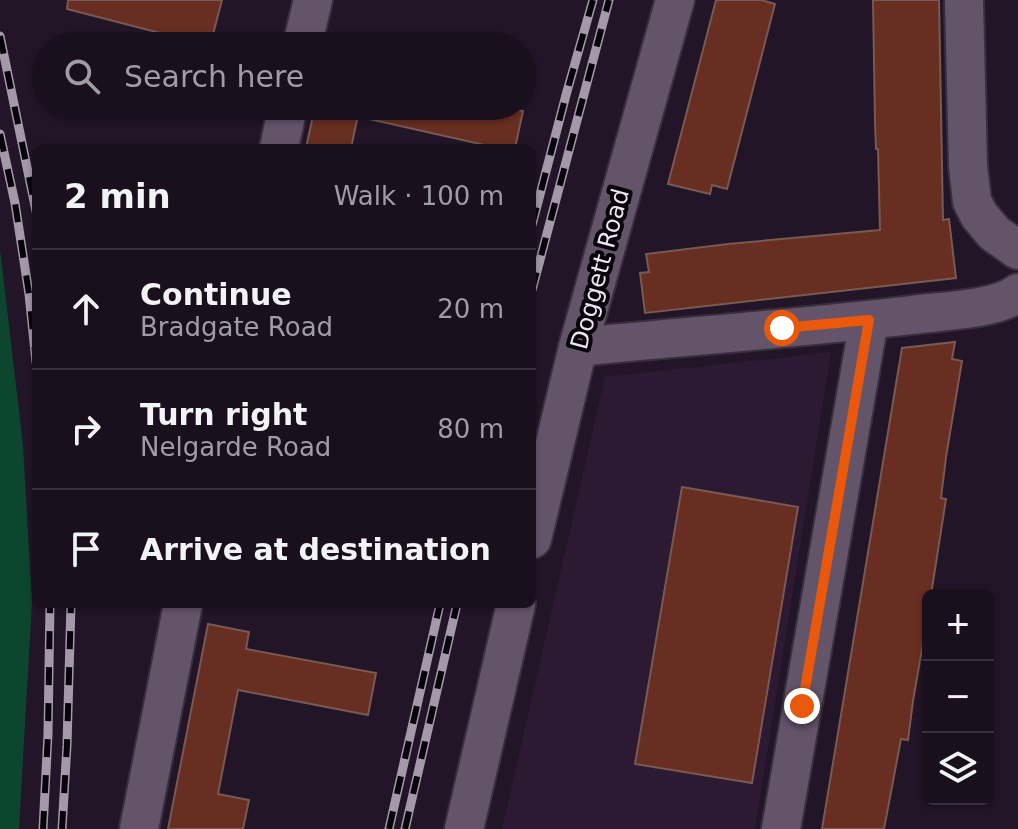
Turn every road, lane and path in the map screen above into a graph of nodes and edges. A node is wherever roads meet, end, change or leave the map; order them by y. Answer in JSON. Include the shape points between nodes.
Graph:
{"nodes":[{"id":1,"x":313,"y":0,"type":"edge"},
{"id":2,"x":675,"y":0,"type":"edge"},
{"id":3,"x":964,"y":0,"type":"edge"},
{"id":4,"x":305,"y":32,"type":"edge"},
{"id":5,"x":285,"y":120,"type":"edge"},
{"id":6,"x":280,"y":144,"type":"edge"},
{"id":7,"x":1018,"y":250,"type":"edge"},
{"id":8,"x":1018,"y":293,"type":"edge"},
{"id":9,"x":869,"y":320,"type":"junction"},
{"id":10,"x":578,"y":347,"type":"junction"},
{"id":11,"x":536,"y":522,"type":"edge"},
{"id":12,"x":182,"y":608,"type":"edge"},
{"id":13,"x":515,"y":608,"type":"edge"},
{"id":14,"x":139,"y":829,"type":"edge"},
{"id":15,"x":464,"y":829,"type":"edge"},
{"id":16,"x":781,"y":829,"type":"edge"}],
"edges":[{"from":1,"to":4,"type":"street"},
{"from":2,"to":10,"type":"street","name":"Doggett Road"},
{"from":3,"to":7,"type":"street","via":[[972,201],[994,233]]},
{"from":5,"to":6,"type":"street"},
{"from":8,"to":9,"type":"street","via":[[982,306]]},
{"from":9,"to":10,"type":"street"},
{"from":9,"to":16,"type":"street"},
{"from":10,"to":11,"type":"street","name":"Doggett Road"},
{"from":12,"to":14,"type":"street"},
{"from":13,"to":15,"type":"street"}]}
